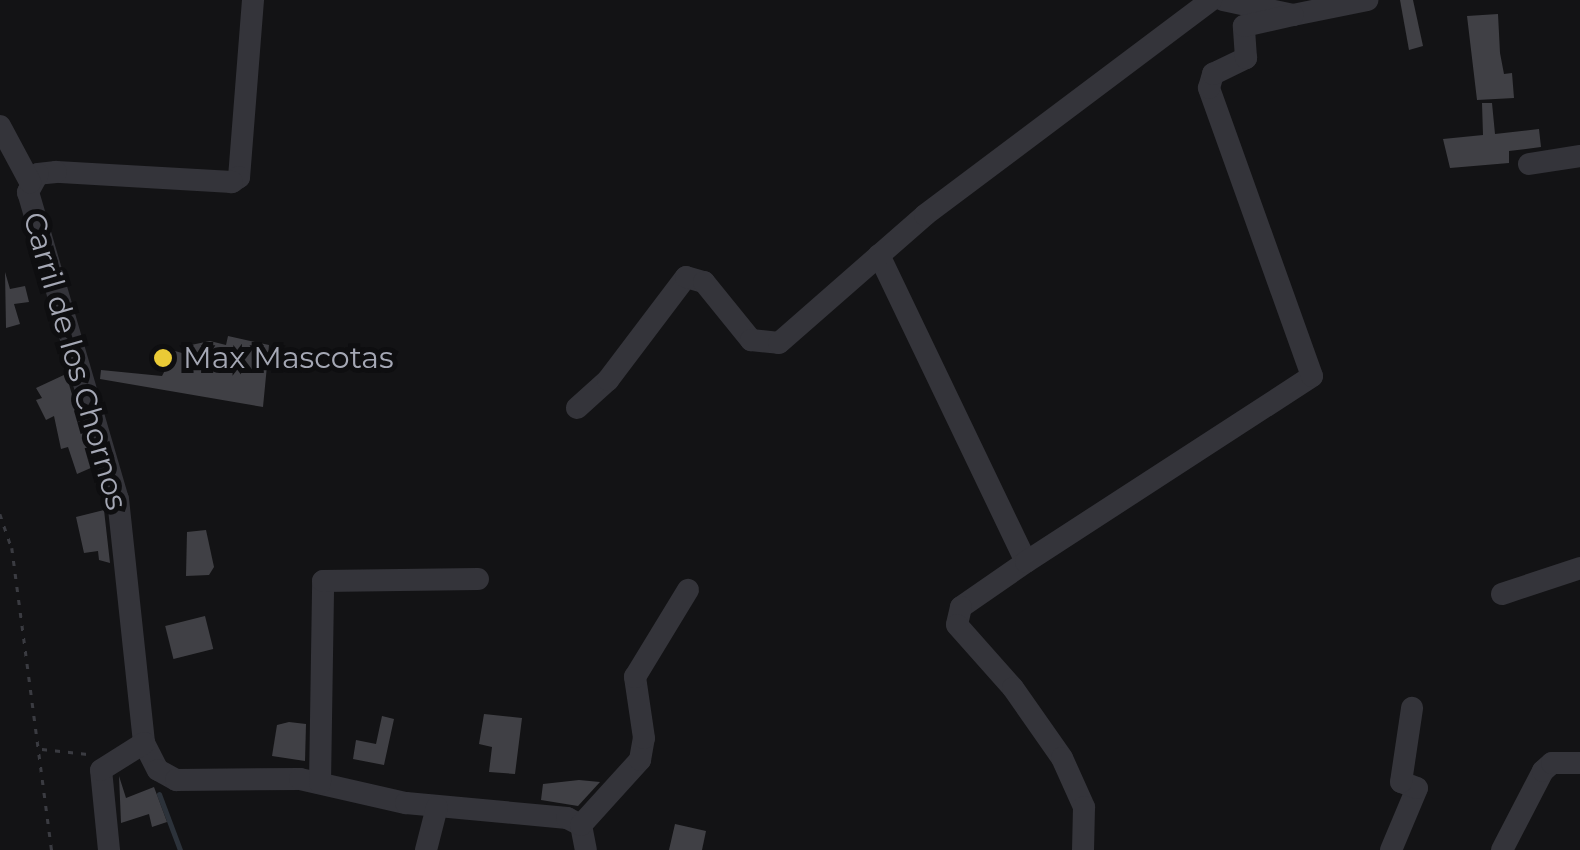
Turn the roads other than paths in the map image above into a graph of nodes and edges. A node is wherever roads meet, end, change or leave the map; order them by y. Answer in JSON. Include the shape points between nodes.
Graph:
{"nodes":[{"id":1,"x":253,"y":0,"type":"edge"},
{"id":2,"x":1367,"y":0,"type":"edge"},
{"id":3,"x":1223,"y":1,"type":"edge"},
{"id":4,"x":1294,"y":15,"type":"junction"},
{"id":5,"x":1244,"y":26,"type":"junction"},
{"id":6,"x":0,"y":126,"type":"edge"},
{"id":7,"x":1580,"y":156,"type":"edge"},
{"id":8,"x":1530,"y":164,"type":"dead end"},
{"id":9,"x":30,"y":182,"type":"junction"},
{"id":10,"x":878,"y":255,"type":"junction"},
{"id":11,"x":577,"y":408,"type":"dead end"},
{"id":12,"x":1026,"y":562,"type":"junction"},
{"id":13,"x":1580,"y":568,"type":"edge"},
{"id":14,"x":478,"y":579,"type":"dead end"},
{"id":15,"x":688,"y":590,"type":"dead end"},
{"id":16,"x":1502,"y":594,"type":"dead end"},
{"id":17,"x":1412,"y":708,"type":"dead end"},
{"id":18,"x":144,"y":743,"type":"junction"},
{"id":19,"x":1580,"y":763,"type":"edge"},
{"id":20,"x":320,"y":783,"type":"junction"},
{"id":21,"x":437,"y":807,"type":"junction"},
{"id":22,"x":581,"y":825,"type":"junction"},
{"id":23,"x":109,"y":850,"type":"edge"},
{"id":24,"x":426,"y":850,"type":"edge"},
{"id":25,"x":586,"y":850,"type":"edge"},
{"id":26,"x":1083,"y":850,"type":"edge"},
{"id":27,"x":1391,"y":850,"type":"edge"},
{"id":28,"x":1502,"y":850,"type":"edge"}],
"edges":[{"from":1,"to":9,"type":"street","name":"Carril de los Chornos","via":[[239,177],[232,182],[56,172]]},
{"from":2,"to":4,"type":"street"},
{"from":3,"to":4,"type":"street"},
{"from":3,"to":5,"type":"street","via":[[1248,14]]},
{"from":3,"to":10,"type":"street"},
{"from":4,"to":5,"type":"street"},
{"from":5,"to":12,"type":"street","via":[[1246,58],[1213,74],[1209,88],[1312,376]]},
{"from":6,"to":9,"type":"street"},
{"from":7,"to":8,"type":"street"},
{"from":9,"to":18,"type":"street","name":"Carril de los Chornos","via":[[30,208],[120,511]]},
{"from":10,"to":11,"type":"street","via":[[772,346],[751,340],[704,282],[686,276],[608,380]]},
{"from":10,"to":12,"type":"street"},
{"from":12,"to":26,"type":"street","via":[[961,607],[957,625],[1062,758],[1084,806]]},
{"from":13,"to":16,"type":"street"},
{"from":14,"to":20,"type":"street","via":[[323,581]]},
{"from":15,"to":22,"type":"street","via":[[635,676],[644,738],[640,760]]},
{"from":17,"to":27,"type":"street","via":[[1401,782],[1417,788]]},
{"from":18,"to":20,"type":"street","via":[[158,770],[176,780],[278,777]]},
{"from":18,"to":23,"type":"street","via":[[106,762],[98,784]]},
{"from":19,"to":28,"type":"street","via":[[1560,761],[1543,771]]},
{"from":20,"to":21,"type":"street"},
{"from":21,"to":22,"type":"street"},
{"from":21,"to":24,"type":"street"},
{"from":22,"to":25,"type":"street"}]}
